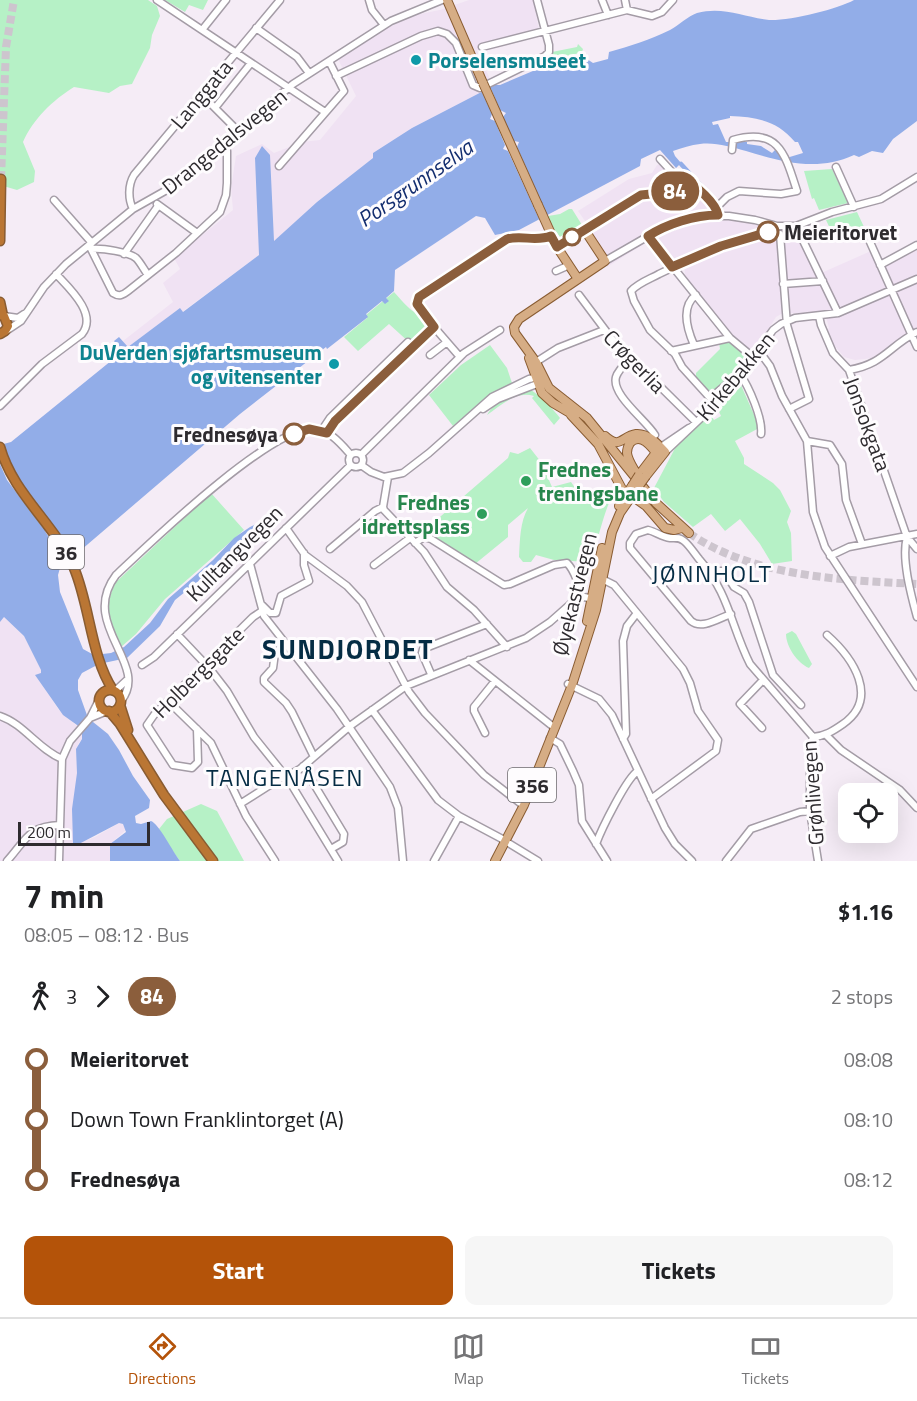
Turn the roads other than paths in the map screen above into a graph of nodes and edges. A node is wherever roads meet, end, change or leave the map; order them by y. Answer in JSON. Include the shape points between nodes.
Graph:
{"nodes":[{"id":1,"x":157,"y":0,"type":"edge"},
{"id":2,"x":226,"y":0,"type":"edge"},
{"id":3,"x":280,"y":0,"type":"edge"},
{"id":4,"x":369,"y":0,"type":"edge"},
{"id":5,"x":442,"y":0,"type":"edge"},
{"id":6,"x":449,"y":0,"type":"edge"},
{"id":7,"x":537,"y":0,"type":"edge"},
{"id":8,"x":602,"y":0,"type":"edge"},
{"id":9,"x":625,"y":0,"type":"edge"},
{"id":10,"x":673,"y":0,"type":"edge"},
{"id":11,"x":627,"y":10,"type":"junction"},
{"id":12,"x":608,"y":15,"type":"junction"},
{"id":13,"x":384,"y":25,"type":"junction"},
{"id":14,"x":256,"y":28,"type":"junction"},
{"id":15,"x":202,"y":30,"type":"junction"},
{"id":16,"x":546,"y":32,"type":"junction"},
{"id":17,"x":482,"y":47,"type":"dead end"},
{"id":18,"x":236,"y":52,"type":"junction"},
{"id":19,"x":329,"y":61,"type":"junction"},
{"id":20,"x":251,"y":63,"type":"junction"},
{"id":21,"x":309,"y":73,"type":"junction"},
{"id":22,"x":336,"y":76,"type":"junction"},
{"id":23,"x":289,"y":88,"type":"junction"},
{"id":24,"x":201,"y":94,"type":"junction"},
{"id":25,"x":215,"y":108,"type":"junction"},
{"id":26,"x":325,"y":112,"type":"junction"},
{"id":27,"x":238,"y":131,"type":"junction"},
{"id":28,"x":224,"y":143,"type":"junction"},
{"id":29,"x":732,"y":150,"type":"dead end"},
{"id":30,"x":660,"y":159,"type":"dead end"},
{"id":31,"x":279,"y":166,"type":"dead end"},
{"id":32,"x":836,"y":167,"type":"dead end"},
{"id":33,"x":917,"y":177,"type":"edge"},
{"id":34,"x":1,"y":179,"type":"edge"},
{"id":35,"x":682,"y":183,"type":"junction"},
{"id":36,"x":153,"y":198,"type":"junction"},
{"id":37,"x":54,"y":200,"type":"dead end"},
{"id":38,"x":158,"y":206,"type":"junction"},
{"id":39,"x":854,"y":207,"type":"junction"},
{"id":40,"x":136,"y":208,"type":"junction"},
{"id":41,"x":717,"y":211,"type":"junction"},
{"id":42,"x":796,"y":226,"type":"junction"},
{"id":43,"x":584,"y":230,"type":"junction"},
{"id":44,"x":768,"y":232,"type":"dead end"},
{"id":45,"x":197,"y":233,"type":"junction"},
{"id":46,"x":780,"y":234,"type":"dead end"},
{"id":47,"x":551,"y":236,"type":"junction"},
{"id":48,"x":648,"y":236,"type":"junction"},
{"id":49,"x":0,"y":241,"type":"edge"},
{"id":50,"x":870,"y":242,"type":"dead end"},
{"id":51,"x":917,"y":245,"type":"edge"},
{"id":52,"x":91,"y":246,"type":"junction"},
{"id":53,"x":557,"y":247,"type":"junction"},
{"id":54,"x":124,"y":254,"type":"junction"},
{"id":55,"x":605,"y":261,"type":"junction"},
{"id":56,"x":880,"y":265,"type":"junction"},
{"id":57,"x":565,"y":267,"type":"dead end"},
{"id":58,"x":672,"y":267,"type":"junction"},
{"id":59,"x":556,"y":271,"type":"dead end"},
{"id":60,"x":56,"y":274,"type":"junction"},
{"id":61,"x":148,"y":275,"type":"junction"},
{"id":62,"x":578,"y":279,"type":"junction"},
{"id":63,"x":917,"y":279,"type":"edge"},
{"id":64,"x":823,"y":281,"type":"junction"},
{"id":65,"x":783,"y":284,"type":"junction"},
{"id":66,"x":891,"y":290,"type":"junction"},
{"id":67,"x":579,"y":295,"type":"dead end"},
{"id":68,"x":696,"y":295,"type":"junction"},
{"id":69,"x":0,"y":302,"type":"edge"},
{"id":70,"x":27,"y":312,"type":"junction"},
{"id":71,"x":838,"y":313,"type":"junction"},
{"id":72,"x":3,"y":315,"type":"edge"},
{"id":73,"x":819,"y":316,"type":"junction"},
{"id":74,"x":784,"y":322,"type":"junction"},
{"id":75,"x":434,"y":327,"type":"junction"},
{"id":76,"x":500,"y":330,"type":"dead end"},
{"id":77,"x":604,"y":330,"type":"junction"},
{"id":78,"x":4,"y":332,"type":"edge"},
{"id":79,"x":914,"y":333,"type":"edge"},
{"id":80,"x":730,"y":338,"type":"junction"},
{"id":81,"x":408,"y":342,"type":"dead end"},
{"id":82,"x":447,"y":342,"type":"junction"},
{"id":83,"x":0,"y":345,"type":"edge"},
{"id":84,"x":694,"y":345,"type":"junction"},
{"id":85,"x":523,"y":346,"type":"junction"},
{"id":86,"x":917,"y":347,"type":"edge"},
{"id":87,"x":671,"y":351,"type":"junction"},
{"id":88,"x":759,"y":351,"type":"junction"},
{"id":89,"x":430,"y":355,"type":"dead end"},
{"id":90,"x":460,"y":357,"type":"junction"},
{"id":91,"x":631,"y":358,"type":"junction"},
{"id":92,"x":754,"y":358,"type":"junction"},
{"id":93,"x":536,"y":362,"type":"junction"},
{"id":94,"x":849,"y":370,"type":"junction"},
{"id":95,"x":740,"y":374,"type":"junction"},
{"id":96,"x":538,"y":380,"type":"junction"},
{"id":97,"x":711,"y":399,"type":"junction"},
{"id":98,"x":0,"y":406,"type":"edge"},
{"id":99,"x":789,"y":409,"type":"junction"},
{"id":100,"x":572,"y":415,"type":"junction"},
{"id":101,"x":587,"y":418,"type":"junction"},
{"id":102,"x":696,"y":422,"type":"junction"},
{"id":103,"x":324,"y":432,"type":"junction"},
{"id":104,"x":761,"y":434,"type":"dead end"},
{"id":105,"x":655,"y":435,"type":"dead end"},
{"id":106,"x":603,"y":440,"type":"junction"},
{"id":107,"x":807,"y":441,"type":"junction"},
{"id":108,"x":0,"y":447,"type":"edge"},
{"id":109,"x":661,"y":452,"type":"junction"},
{"id":110,"x":351,"y":455,"type":"junction"},
{"id":111,"x":361,"y":455,"type":"junction"},
{"id":112,"x":351,"y":465,"type":"junction"},
{"id":113,"x":362,"y":465,"type":"junction"},
{"id":114,"x":388,"y":477,"type":"junction"},
{"id":115,"x":615,"y":477,"type":"junction"},
{"id":116,"x":634,"y":490,"type":"junction"},
{"id":117,"x":620,"y":504,"type":"junction"},
{"id":118,"x":383,"y":507,"type":"junction"},
{"id":119,"x":286,"y":528,"type":"junction"},
{"id":120,"x":917,"y":534,"type":"edge"},
{"id":121,"x":907,"y":537,"type":"junction"},
{"id":122,"x":413,"y":541,"type":"junction"},
{"id":123,"x":862,"y":544,"type":"junction"},
{"id":124,"x":330,"y":549,"type":"dead end"},
{"id":125,"x":917,"y":549,"type":"edge"},
{"id":126,"x":304,"y":553,"type":"junction"},
{"id":127,"x":830,"y":556,"type":"junction"},
{"id":128,"x":250,"y":564,"type":"junction"},
{"id":129,"x":374,"y":565,"type":"dead end"},
{"id":130,"x":711,"y":574,"type":"junction"},
{"id":131,"x":599,"y":578,"type":"junction"},
{"id":132,"x":580,"y":598,"type":"junction"},
{"id":133,"x":595,"y":599,"type":"junction"},
{"id":134,"x":260,"y":603,"type":"junction"},
{"id":135,"x":262,"y":611,"type":"junction"},
{"id":136,"x":637,"y":613,"type":"junction"},
{"id":137,"x":731,"y":614,"type":"junction"},
{"id":138,"x":917,"y":616,"type":"edge"},
{"id":139,"x":487,"y":624,"type":"junction"},
{"id":140,"x":177,"y":634,"type":"junction"},
{"id":141,"x":827,"y":634,"type":"dead end"},
{"id":142,"x":286,"y":644,"type":"junction"},
{"id":143,"x":507,"y":647,"type":"junction"},
{"id":144,"x":470,"y":660,"type":"junction"},
{"id":145,"x":206,"y":664,"type":"junction"},
{"id":146,"x":142,"y":665,"type":"dead end"},
{"id":147,"x":103,"y":672,"type":"junction"},
{"id":148,"x":431,"y":674,"type":"junction"},
{"id":149,"x":128,"y":678,"type":"junction"},
{"id":150,"x":763,"y":680,"type":"junction"},
{"id":151,"x":495,"y":681,"type":"junction"},
{"id":152,"x":570,"y":684,"type":"junction"},
{"id":153,"x":406,"y":686,"type":"junction"},
{"id":154,"x":917,"y":687,"type":"edge"},
{"id":155,"x":114,"y":691,"type":"junction"},
{"id":156,"x":100,"y":697,"type":"junction"},
{"id":157,"x":168,"y":701,"type":"junction"},
{"id":158,"x":120,"y":703,"type":"junction"},
{"id":159,"x":801,"y":705,"type":"dead end"},
{"id":160,"x":372,"y":710,"type":"junction"},
{"id":161,"x":108,"y":711,"type":"junction"},
{"id":162,"x":0,"y":716,"type":"edge"},
{"id":163,"x":90,"y":718,"type":"junction"},
{"id":164,"x":551,"y":725,"type":"dead end"},
{"id":165,"x":350,"y":726,"type":"junction"},
{"id":166,"x":762,"y":728,"type":"dead end"},
{"id":167,"x":197,"y":729,"type":"junction"},
{"id":168,"x":485,"y":733,"type":"dead end"},
{"id":169,"x":826,"y":735,"type":"junction"},
{"id":170,"x":813,"y":737,"type":"junction"},
{"id":171,"x":550,"y":738,"type":"junction"},
{"id":172,"x":623,"y":739,"type":"junction"},
{"id":173,"x":138,"y":752,"type":"junction"},
{"id":174,"x":314,"y":757,"type":"junction"},
{"id":175,"x":62,"y":759,"type":"junction"},
{"id":176,"x":303,"y":766,"type":"junction"},
{"id":177,"x":638,"y":771,"type":"junction"},
{"id":178,"x":285,"y":776,"type":"junction"},
{"id":179,"x":651,"y":799,"type":"junction"},
{"id":180,"x":520,"y":803,"type":"dead end"},
{"id":181,"x":240,"y":804,"type":"junction"},
{"id":182,"x":917,"y":808,"type":"edge"},
{"id":183,"x":810,"y":811,"type":"junction"},
{"id":184,"x":459,"y":816,"type":"junction"},
{"id":185,"x":60,"y":825,"type":"junction"},
{"id":186,"x":508,"y":842,"type":"junction"},
{"id":187,"x":596,"y":844,"type":"junction"},
{"id":188,"x":331,"y":849,"type":"junction"},
{"id":189,"x":530,"y":854,"type":"junction"},
{"id":190,"x":7,"y":861,"type":"edge"},
{"id":191,"x":59,"y":861,"type":"edge"},
{"id":192,"x":213,"y":861,"type":"edge"},
{"id":193,"x":274,"y":861,"type":"edge"},
{"id":194,"x":338,"y":861,"type":"edge"},
{"id":195,"x":403,"y":861,"type":"edge"},
{"id":196,"x":434,"y":861,"type":"edge"},
{"id":197,"x":495,"y":861,"type":"edge"},
{"id":198,"x":526,"y":861,"type":"edge"},
{"id":199,"x":538,"y":861,"type":"edge"},
{"id":200,"x":607,"y":861,"type":"edge"},
{"id":201,"x":692,"y":861,"type":"edge"},
{"id":202,"x":726,"y":861,"type":"edge"},
{"id":203,"x":818,"y":861,"type":"edge"}],
"edges":[{"from":1,"to":15,"type":"street"},
{"from":2,"to":15,"type":"street"},
{"from":3,"to":14,"type":"street","name":"Langgata"},
{"from":4,"to":13,"type":"street"},
{"from":5,"to":13,"type":"street","name":"Drangedalsvegen"},
{"from":6,"to":47,"type":"main road","bridge":true},
{"from":7,"to":16,"type":"street"},
{"from":8,"to":12,"type":"street"},
{"from":9,"to":11,"type":"street"},
{"from":10,"to":11,"type":"street","via":[[652,16]]},
{"from":11,"to":12,"type":"street"},
{"from":12,"to":16,"type":"street"},
{"from":13,"to":19,"type":"street","name":"Drangedalsvegen"},
{"from":14,"to":18,"type":"street","name":"Langgata"},
{"from":14,"to":21,"type":"street","via":[[297,57]]},
{"from":15,"to":18,"type":"street"},
{"from":16,"to":17,"type":"street"},
{"from":16,"to":22,"type":"street","via":[[550,48],[545,56],[480,88],[473,85],[454,40],[438,31]]},
{"from":18,"to":20,"type":"street"},
{"from":18,"to":24,"type":"street","name":"Langgata"},
{"from":19,"to":21,"type":"street","name":"Drangedalsvegen"},
{"from":19,"to":22,"type":"street"},
{"from":20,"to":23,"type":"street"},
{"from":20,"to":25,"type":"street"},
{"from":21,"to":23,"type":"street","name":"Drangedalsvegen"},
{"from":22,"to":26,"type":"street","via":[[344,91]]},
{"from":23,"to":26,"type":"street"},
{"from":23,"to":27,"type":"street","name":"Drangedalsvegen"},
{"from":24,"to":25,"type":"street"},
{"from":24,"to":40,"type":"street","name":"Langgata","via":[[130,182]]},
{"from":25,"to":27,"type":"street"},
{"from":26,"to":31,"type":"street"},
{"from":27,"to":28,"type":"street","name":"Drangedalsvegen"},
{"from":28,"to":36,"type":"street","name":"Drangedalsvegen"},
{"from":28,"to":45,"type":"street","via":[[224,203],[214,219]]},
{"from":29,"to":41,"type":"street","via":[[733,140],[746,137],[763,137],[780,147],[797,191],[739,191],[727,197]]},
{"from":30,"to":35,"type":"street"},
{"from":32,"to":39,"type":"street"},
{"from":33,"to":39,"type":"street","via":[[881,198]]},
{"from":34,"to":49,"type":"highway"},
{"from":35,"to":41,"type":"street","via":[[692,184]]},
{"from":35,"to":43,"type":"street","via":[[671,195],[641,195]]},
{"from":36,"to":38,"type":"street"},
{"from":36,"to":40,"type":"street","name":"Drangedalsvegen"},
{"from":37,"to":52,"type":"street"},
{"from":38,"to":45,"type":"street"},
{"from":38,"to":54,"type":"street"},
{"from":39,"to":42,"type":"street"},
{"from":40,"to":52,"type":"street","name":"Drangedalsvegen"},
{"from":41,"to":42,"type":"street","via":[[777,226]]},
{"from":41,"to":48,"type":"street"},
{"from":42,"to":64,"type":"street"},
{"from":43,"to":53,"type":"main road"},
{"from":43,"to":55,"type":"main road"},
{"from":44,"to":58,"type":"street"},
{"from":45,"to":61,"type":"street"},
{"from":46,"to":65,"type":"street","name":"Kirkebakken"},
{"from":47,"to":53,"type":"main road"},
{"from":47,"to":75,"type":"street","via":[[540,240],[507,239],[419,297],[417,304]]},
{"from":48,"to":55,"type":"street"},
{"from":48,"to":58,"type":"street"},
{"from":50,"to":56,"type":"street"},
{"from":51,"to":56,"type":"street"},
{"from":52,"to":54,"type":"street"},
{"from":52,"to":60,"type":"street","name":"Drangedalsvegen"},
{"from":52,"to":61,"type":"street","via":[[109,288],[116,295],[122,295]]},
{"from":53,"to":62,"type":"main road"},
{"from":54,"to":61,"type":"street","via":[[138,260]]},
{"from":55,"to":62,"type":"main road"},
{"from":56,"to":66,"type":"street"},
{"from":57,"to":59,"type":"street"},
{"from":58,"to":68,"type":"street"},
{"from":58,"to":87,"type":"street","via":[[631,291],[650,330]]},
{"from":60,"to":70,"type":"street","name":"Drangedalsvegen"},
{"from":60,"to":98,"type":"street","via":[[83,308],[87,328],[42,364]]},
{"from":62,"to":85,"type":"main road","via":[[517,321],[515,333]]},
{"from":63,"to":66,"type":"street"},
{"from":64,"to":65,"type":"street"},
{"from":64,"to":71,"type":"street"},
{"from":65,"to":74,"type":"street","name":"Kirkebakken"},
{"from":66,"to":71,"type":"street"},
{"from":66,"to":79,"type":"street"},
{"from":67,"to":77,"type":"street","name":"Crøgerlia"},
{"from":68,"to":80,"type":"street"},
{"from":68,"to":84,"type":"street","via":[[689,302],[686,318]]},
{"from":69,"to":72,"type":"highway"},
{"from":70,"to":72,"type":"street","via":[[18,318]]},
{"from":70,"to":78,"type":"street","name":"Drangedalsvegen"},
{"from":71,"to":73,"type":"street"},
{"from":72,"to":78,"type":"highway","via":[[7,321]]},
{"from":73,"to":74,"type":"street"},
{"from":73,"to":94,"type":"street","name":"Jonsokgata","via":[[833,353]]},
{"from":74,"to":88,"type":"street","name":"Kirkebakken","via":[[773,330]]},
{"from":74,"to":99,"type":"street","via":[[809,399]]},
{"from":75,"to":82,"type":"street"},
{"from":75,"to":103,"type":"street"},
{"from":76,"to":90,"type":"street"},
{"from":77,"to":91,"type":"street","name":"Crøgerlia"},
{"from":77,"to":93,"type":"street","via":[[558,348]]},
{"from":78,"to":83,"type":"highway"},
{"from":79,"to":86,"type":"street"},
{"from":79,"to":94,"type":"street","via":[[879,360]]},
{"from":80,"to":84,"type":"street"},
{"from":80,"to":92,"type":"street"},
{"from":81,"to":103,"type":"street","via":[[330,418]]},
{"from":82,"to":89,"type":"street"},
{"from":82,"to":90,"type":"street"},
{"from":84,"to":87,"type":"street"},
{"from":85,"to":93,"type":"main road"},
{"from":85,"to":96,"type":"main road"},
{"from":87,"to":97,"type":"street"},
{"from":88,"to":92,"type":"street","name":"Kirkebakken"},
{"from":88,"to":99,"type":"street"},
{"from":90,"to":111,"type":"street"},
{"from":91,"to":102,"type":"street","name":"Crøgerlia"},
{"from":91,"to":105,"type":"street","via":[[618,372],[617,390]]},
{"from":92,"to":95,"type":"street","name":"Kirkebakken"},
{"from":93,"to":96,"type":"main road"},
{"from":94,"to":121,"type":"street","name":"Jonsokgata"},
{"from":95,"to":97,"type":"street","name":"Kirkebakken"},
{"from":95,"to":104,"type":"street","via":[[762,424]]},
{"from":96,"to":100,"type":"main road","via":[[549,400]]},
{"from":96,"to":101,"type":"main road"},
{"from":96,"to":114,"type":"street","via":[[492,397],[407,471]]},
{"from":97,"to":102,"type":"street","name":"Kirkebakken"},
{"from":99,"to":107,"type":"street"},
{"from":100,"to":106,"type":"main road"},
{"from":100,"to":115,"type":"main road","via":[[598,444]]},
{"from":101,"to":106,"type":"main road"},
{"from":101,"to":109,"type":"main road","via":[[612,441],[621,442],[638,434],[648,437]]},
{"from":102,"to":109,"type":"street","name":"Kirkebakken"},
{"from":103,"to":110,"type":"street"},
{"from":103,"to":149,"type":"street","via":[[298,432],[244,462],[116,575],[104,600],[105,617]]},
{"from":106,"to":116,"type":"main road"},
{"from":107,"to":123,"type":"street","via":[[830,446],[840,460],[846,500]]},
{"from":107,"to":127,"type":"street","via":[[813,512]]},
{"from":108,"to":147,"type":"highway","number":"36","via":[[12,478],[57,538],[74,568]]},
{"from":109,"to":116,"type":"main road","number":"356","bridge":true},
{"from":109,"to":116,"type":"main road","via":[[642,440],[633,441],[628,447]]},
{"from":110,"to":111,"type":"street"},
{"from":110,"to":112,"type":"street"},
{"from":111,"to":113,"type":"street"},
{"from":112,"to":113,"type":"street"},
{"from":112,"to":119,"type":"street","name":"Kulltangvegen"},
{"from":113,"to":114,"type":"street"},
{"from":114,"to":118,"type":"street"},
{"from":115,"to":116,"type":"main road","via":[[621,487]]},
{"from":115,"to":117,"type":"main road"},
{"from":116,"to":116,"type":"main road","via":[[662,508],[686,530],[665,528]]},
{"from":116,"to":117,"type":"main road","name":"Øyekastvegen","number":"356"},
{"from":116,"to":131,"type":"main road","name":"Øyekastvegen","number":"356","via":[[614,525]]},
{"from":117,"to":131,"type":"main road","name":"Øyekastvegen","number":"356","via":[[607,532]]},
{"from":118,"to":122,"type":"street"},
{"from":118,"to":124,"type":"street"},
{"from":119,"to":126,"type":"street"},
{"from":119,"to":128,"type":"street","name":"Kulltangvegen"},
{"from":120,"to":121,"type":"street"},
{"from":121,"to":123,"type":"street"},
{"from":121,"to":125,"type":"street"},
{"from":121,"to":138,"type":"street","via":[[907,565]]},
{"from":122,"to":129,"type":"street"},
{"from":122,"to":132,"type":"street","via":[[431,539],[504,585],[564,563],[570,566]]},
{"from":122,"to":139,"type":"street","via":[[447,587]]},
{"from":123,"to":127,"type":"street"},
{"from":126,"to":134,"type":"street","via":[[309,581],[281,596],[276,613],[270,613]]},
{"from":126,"to":153,"type":"street","via":[[347,586],[365,606]]},
{"from":127,"to":154,"type":"street"},
{"from":128,"to":134,"type":"street"},
{"from":128,"to":140,"type":"street","name":"Kulltangvegen"},
{"from":130,"to":137,"type":"street","name":"Grønlivegen"},
{"from":130,"to":137,"type":"street","name":"Grønlivegen","via":[[684,541],[644,530],[636,534],[630,546],[695,624]]},
{"from":130,"to":159,"type":"street","name":"Grønlivegen","via":[[724,572],[748,598],[773,675]]},
{"from":131,"to":133,"type":"main road","name":"Øyekastvegen","number":"356"},
{"from":131,"to":136,"type":"street","via":[[614,585]]},
{"from":132,"to":133,"type":"street"},
{"from":132,"to":143,"type":"street","via":[[542,628]]},
{"from":133,"to":152,"type":"main road","name":"Øyekastvegen","number":"356"},
{"from":134,"to":135,"type":"street"},
{"from":135,"to":142,"type":"street"},
{"from":135,"to":145,"type":"street","name":"Holbergsgate"},
{"from":136,"to":172,"type":"street","via":[[623,640]]},
{"from":136,"to":179,"type":"street","via":[[687,675],[698,711],[716,736],[718,747]]},
{"from":137,"to":150,"type":"street","name":"Grønlivegen","via":[[746,656]]},
{"from":139,"to":143,"type":"street"},
{"from":139,"to":148,"type":"street","via":[[423,649]]},
{"from":140,"to":145,"type":"street"},
{"from":140,"to":146,"type":"street","name":"Kulltangvegen"},
{"from":141,"to":169,"type":"street","via":[[857,675],[862,695],[855,714]]},
{"from":142,"to":165,"type":"street"},
{"from":142,"to":174,"type":"street","via":[[275,653],[273,670],[264,682],[292,712]]},
{"from":143,"to":144,"type":"street"},
{"from":144,"to":148,"type":"street"},
{"from":144,"to":151,"type":"street"},
{"from":145,"to":157,"type":"street","name":"Holbergsgate"},
{"from":145,"to":178,"type":"street"},
{"from":147,"to":155,"type":"highway","number":"36"},
{"from":147,"to":156,"type":"highway","number":"36"},
{"from":148,"to":153,"type":"street"},
{"from":149,"to":155,"type":"street"},
{"from":149,"to":158,"type":"street"},
{"from":150,"to":166,"type":"street","via":[[740,704]]},
{"from":150,"to":170,"type":"street","name":"Grønlivegen"},
{"from":151,"to":164,"type":"street"},
{"from":151,"to":168,"type":"street","via":[[474,707]]},
{"from":152,"to":171,"type":"main road","name":"Øyekastvegen","number":"356"},
{"from":152,"to":172,"type":"street","via":[[606,707]]},
{"from":153,"to":160,"type":"street"},
{"from":153,"to":180,"type":"street","via":[[424,713],[466,757]]},
{"from":155,"to":156,"type":"highway","via":[[106,690]]},
{"from":155,"to":158,"type":"highway","number":"36"},
{"from":156,"to":161,"type":"highway","number":"36","via":[[102,708]]},
{"from":156,"to":163,"type":"street"},
{"from":157,"to":167,"type":"street"},
{"from":157,"to":167,"type":"street","name":"Holbergsgate","via":[[147,725],[175,766],[192,768],[197,764]]},
{"from":158,"to":161,"type":"highway","via":[[116,710]]},
{"from":158,"to":173,"type":"highway","number":"36"},
{"from":160,"to":165,"type":"street"},
{"from":160,"to":184,"type":"street","via":[[432,794]]},
{"from":161,"to":163,"type":"street"},
{"from":161,"to":173,"type":"highway","number":"36"},
{"from":162,"to":175,"type":"street"},
{"from":163,"to":175,"type":"street"},
{"from":165,"to":174,"type":"street"},
{"from":165,"to":195,"type":"street","via":[[394,797]]},
{"from":167,"to":181,"type":"street","via":[[211,742]]},
{"from":169,"to":170,"type":"street"},
{"from":169,"to":182,"type":"street","via":[[841,750],[900,790]]},
{"from":170,"to":183,"type":"street","name":"Grønlivegen"},
{"from":171,"to":186,"type":"main road","name":"Øyekastvegen","number":"356"},
{"from":171,"to":187,"type":"street","via":[[560,744],[577,778],[582,821]]},
{"from":172,"to":177,"type":"street"},
{"from":173,"to":192,"type":"highway","number":"36"},
{"from":174,"to":176,"type":"street"},
{"from":175,"to":185,"type":"street"},
{"from":176,"to":178,"type":"street"},
{"from":176,"to":188,"type":"street","via":[[344,834],[344,842]]},
{"from":177,"to":179,"type":"street"},
{"from":177,"to":187,"type":"street","via":[[625,787]]},
{"from":178,"to":181,"type":"street"},
{"from":178,"to":188,"type":"street"},
{"from":179,"to":201,"type":"street","via":[[669,836]]},
{"from":181,"to":193,"type":"street"},
{"from":183,"to":202,"type":"street","via":[[751,829]]},
{"from":183,"to":203,"type":"street","name":"Grønlivegen"},
{"from":184,"to":186,"type":"street"},
{"from":184,"to":196,"type":"street"},
{"from":185,"to":190,"type":"street","via":[[33,831]]},
{"from":185,"to":191,"type":"street"},
{"from":186,"to":189,"type":"street"},
{"from":186,"to":197,"type":"main road","name":"Øyekastvegen","number":"356"},
{"from":187,"to":200,"type":"street"},
{"from":188,"to":194,"type":"street"},
{"from":189,"to":198,"type":"street"},
{"from":189,"to":199,"type":"street"}]}
